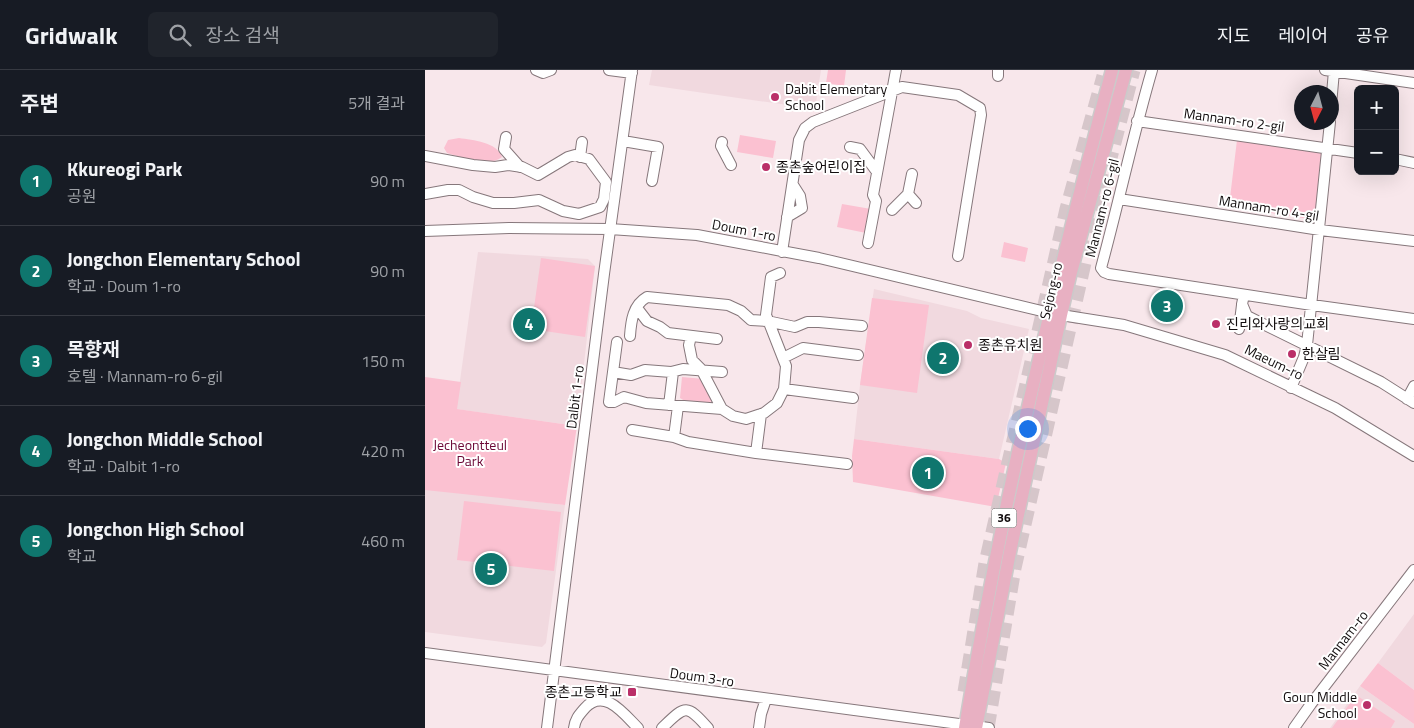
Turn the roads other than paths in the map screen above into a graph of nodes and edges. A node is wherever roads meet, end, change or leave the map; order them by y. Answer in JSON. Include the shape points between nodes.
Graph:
{"nodes":[{"id":1,"x":536,"y":70,"type":"edge"},
{"id":2,"x":551,"y":70,"type":"edge"},
{"id":3,"x":609,"y":70,"type":"edge"},
{"id":4,"x":896,"y":70,"type":"edge"},
{"id":5,"x":1112,"y":70,"type":"edge"},
{"id":6,"x":1125,"y":70,"type":"edge"},
{"id":7,"x":1152,"y":70,"type":"edge"},
{"id":8,"x":632,"y":71,"type":"edge"},
{"id":9,"x":1329,"y":71,"type":"edge"},
{"id":10,"x":1414,"y":83,"type":"edge"},
{"id":11,"x":1330,"y":85,"type":"edge"},
{"id":12,"x":892,"y":89,"type":"junction"},
{"id":13,"x":1137,"y":121,"type":"junction"},
{"id":14,"x":1329,"y":130,"type":"edge"},
{"id":15,"x":505,"y":137,"type":"dead end"},
{"id":16,"x":623,"y":141,"type":"junction"},
{"id":17,"x":582,"y":142,"type":"dead end"},
{"id":18,"x":722,"y":142,"type":"dead end"},
{"id":19,"x":849,"y":147,"type":"dead end"},
{"id":20,"x":1328,"y":148,"type":"junction"},
{"id":21,"x":1354,"y":152,"type":"edge"},
{"id":22,"x":425,"y":156,"type":"edge"},
{"id":23,"x":580,"y":157,"type":"junction"},
{"id":24,"x":1399,"y":160,"type":"edge"},
{"id":25,"x":1414,"y":163,"type":"edge"},
{"id":26,"x":731,"y":165,"type":"dead end"},
{"id":27,"x":520,"y":166,"type":"junction"},
{"id":28,"x":877,"y":172,"type":"junction"},
{"id":29,"x":912,"y":174,"type":"dead end"},
{"id":30,"x":652,"y":181,"type":"dead end"},
{"id":31,"x":425,"y":194,"type":"edge"},
{"id":32,"x":908,"y":194,"type":"junction"},
{"id":33,"x":1119,"y":199,"type":"junction"},
{"id":34,"x":915,"y":203,"type":"dead end"},
{"id":35,"x":892,"y":210,"type":"dead end"},
{"id":36,"x":610,"y":229,"type":"junction"},
{"id":37,"x":425,"y":230,"type":"edge"},
{"id":38,"x":1320,"y":230,"type":"junction"},
{"id":39,"x":1414,"y":242,"type":"edge"},
{"id":40,"x":869,"y":243,"type":"dead end"},
{"id":41,"x":782,"y":252,"type":"junction"},
{"id":42,"x":958,"y":256,"type":"dead end"},
{"id":43,"x":780,"y":273,"type":"dead end"},
{"id":44,"x":1243,"y":299,"type":"junction"},
{"id":45,"x":1312,"y":306,"type":"junction"},
{"id":46,"x":637,"y":308,"type":"junction"},
{"id":47,"x":1056,"y":314,"type":"junction"},
{"id":48,"x":1414,"y":319,"type":"edge"},
{"id":49,"x":767,"y":321,"type":"junction"},
{"id":50,"x":862,"y":326,"type":"dead end"},
{"id":51,"x":1239,"y":329,"type":"dead end"},
{"id":52,"x":630,"y":336,"type":"dead end"},
{"id":53,"x":691,"y":336,"type":"junction"},
{"id":54,"x":717,"y":339,"type":"dead end"},
{"id":55,"x":617,"y":342,"type":"dead end"},
{"id":56,"x":1307,"y":345,"type":"junction"},
{"id":57,"x":859,"y":355,"type":"dead end"},
{"id":58,"x":783,"y":358,"type":"junction"},
{"id":59,"x":701,"y":369,"type":"junction"},
{"id":60,"x":613,"y":372,"type":"junction"},
{"id":61,"x":673,"y":372,"type":"junction"},
{"id":62,"x":722,"y":372,"type":"dead end"},
{"id":63,"x":1414,"y":386,"type":"edge"},
{"id":64,"x":1291,"y":388,"type":"junction"},
{"id":65,"x":784,"y":389,"type":"junction"},
{"id":66,"x":853,"y":398,"type":"dead end"},
{"id":67,"x":1410,"y":401,"type":"edge"},
{"id":68,"x":673,"y":406,"type":"junction"},
{"id":69,"x":722,"y":409,"type":"junction"},
{"id":70,"x":761,"y":414,"type":"junction"},
{"id":71,"x":632,"y":430,"type":"dead end"},
{"id":72,"x":674,"y":437,"type":"junction"},
{"id":73,"x":756,"y":453,"type":"junction"},
{"id":74,"x":1414,"y":456,"type":"edge"},
{"id":75,"x":847,"y":464,"type":"dead end"},
{"id":76,"x":1414,"y":570,"type":"edge"},
{"id":77,"x":425,"y":653,"type":"edge"},
{"id":78,"x":554,"y":671,"type":"junction"},
{"id":79,"x":766,"y":699,"type":"junction"},
{"id":80,"x":970,"y":727,"type":"edge"},
{"id":81,"x":547,"y":728,"type":"edge"},
{"id":82,"x":574,"y":728,"type":"edge"},
{"id":83,"x":638,"y":728,"type":"edge"},
{"id":84,"x":662,"y":728,"type":"edge"},
{"id":85,"x":708,"y":728,"type":"edge"},
{"id":86,"x":759,"y":728,"type":"edge"},
{"id":87,"x":989,"y":728,"type":"edge"},
{"id":88,"x":1294,"y":728,"type":"edge"}],
"edges":[{"from":1,"to":2,"type":"street","via":[[543,73]]},
{"from":3,"to":8,"type":"street"},
{"from":4,"to":12,"type":"street"},
{"from":5,"to":47,"type":"main road","name":"Sejong-ro","number":"36"},
{"from":6,"to":47,"type":"main road","name":"Sejong-ro","number":"36","via":[[1070,276]]},
{"from":7,"to":13,"type":"street","name":"Mannam-ro 6-gil"},
{"from":8,"to":16,"type":"street","name":"Dalbit 1-ro"},
{"from":9,"to":10,"type":"street"},
{"from":9,"to":11,"type":"street"},
{"from":12,"to":28,"type":"street"},
{"from":12,"to":41,"type":"street","via":[[805,128],[799,140]]},
{"from":12,"to":42,"type":"street","via":[[910,86],[958,95],[980,108]]},
{"from":13,"to":20,"type":"street","name":"Mannam-ro 2-gil"},
{"from":13,"to":33,"type":"street","name":"Mannam-ro 6-gil"},
{"from":14,"to":20,"type":"street"},
{"from":15,"to":27,"type":"street","via":[[504,149]]},
{"from":16,"to":30,"type":"street","via":[[657,147]]},
{"from":16,"to":36,"type":"street","name":"Dalbit 1-ro"},
{"from":17,"to":23,"type":"street"},
{"from":18,"to":26,"type":"street"},
{"from":19,"to":28,"type":"street","via":[[860,149]]},
{"from":20,"to":21,"type":"street","name":"Mannam-ro 2-gil"},
{"from":20,"to":38,"type":"street"},
{"from":22,"to":27,"type":"street","via":[[473,165]]},
{"from":23,"to":27,"type":"street","via":[[568,157],[539,175]]},
{"from":23,"to":31,"type":"street","via":[[589,159],[606,182],[605,199],[600,206],[579,214],[539,200],[493,203],[459,190]]},
{"from":24,"to":25,"type":"street"},
{"from":28,"to":40,"type":"street"},
{"from":29,"to":32,"type":"street"},
{"from":32,"to":34,"type":"street"},
{"from":32,"to":35,"type":"street"},
{"from":33,"to":38,"type":"street","name":"Mannam-ro 4-gil"},
{"from":33,"to":44,"type":"street","name":"Mannam-ro 6-gil","via":[[1101,268],[1104,272]]},
{"from":36,"to":37,"type":"street","name":"Doum 1-ro"},
{"from":36,"to":41,"type":"street","name":"Doum 1-ro","via":[[697,236]]},
{"from":36,"to":78,"type":"street","name":"Dalbit 1-ro"},
{"from":38,"to":39,"type":"street","name":"Mannam-ro 4-gil"},
{"from":38,"to":45,"type":"street"},
{"from":41,"to":47,"type":"street","name":"Doum 1-ro"},
{"from":43,"to":49,"type":"street","via":[[771,277]]},
{"from":44,"to":45,"type":"street","name":"Mannam-ro 6-gil"},
{"from":44,"to":51,"type":"street"},
{"from":44,"to":56,"type":"street","via":[[1247,316]]},
{"from":45,"to":48,"type":"street","name":"Mannam-ro 6-gil"},
{"from":45,"to":56,"type":"street"},
{"from":46,"to":49,"type":"street","via":[[647,297],[665,298],[728,305],[751,320]]},
{"from":46,"to":52,"type":"street","via":[[632,316]]},
{"from":46,"to":53,"type":"street","via":[[647,321],[668,333]]},
{"from":47,"to":64,"type":"street","name":"Maeum-ro","via":[[1124,325],[1225,355]]},
{"from":47,"to":80,"type":"main road","name":"Sejong-ro","number":"36","via":[[995,559]]},
{"from":49,"to":50,"type":"street","via":[[795,327],[807,322]]},
{"from":49,"to":58,"type":"street"},
{"from":53,"to":54,"type":"street"},
{"from":53,"to":59,"type":"street","via":[[692,360]]},
{"from":55,"to":60,"type":"street"},
{"from":56,"to":64,"type":"street"},
{"from":56,"to":67,"type":"street","via":[[1381,382]]},
{"from":57,"to":58,"type":"street","via":[[803,348]]},
{"from":58,"to":65,"type":"street","via":[[786,366]]},
{"from":59,"to":61,"type":"street"},
{"from":59,"to":62,"type":"street"},
{"from":59,"to":69,"type":"street"},
{"from":60,"to":61,"type":"street","via":[[631,375],[645,370]]},
{"from":60,"to":68,"type":"street","via":[[609,402],[624,397],[635,402]]},
{"from":61,"to":68,"type":"street"},
{"from":63,"to":67,"type":"street"},
{"from":64,"to":74,"type":"street","name":"Maeum-ro","via":[[1335,408]]},
{"from":65,"to":66,"type":"street"},
{"from":65,"to":70,"type":"street","via":[[777,403]]},
{"from":68,"to":69,"type":"street"},
{"from":68,"to":72,"type":"street"},
{"from":69,"to":70,"type":"street","via":[[746,419]]},
{"from":70,"to":73,"type":"street"},
{"from":71,"to":72,"type":"street"},
{"from":72,"to":73,"type":"street"},
{"from":73,"to":75,"type":"street"},
{"from":76,"to":88,"type":"street","name":"Mannam-ro"},
{"from":77,"to":78,"type":"street","name":"Doum 3-ro"},
{"from":78,"to":79,"type":"street","name":"Doum 3-ro"},
{"from":78,"to":81,"type":"street","name":"Dalbit 1-ro"},
{"from":79,"to":80,"type":"street","name":"Doum 3-ro"},
{"from":79,"to":86,"type":"street"},
{"from":80,"to":87,"type":"street","name":"Doum 3-ro"},
{"from":82,"to":83,"type":"street","via":[[575,720],[587,705],[595,700],[604,700],[614,704]]},
{"from":84,"to":85,"type":"street","via":[[680,711],[687,710]]}]}
